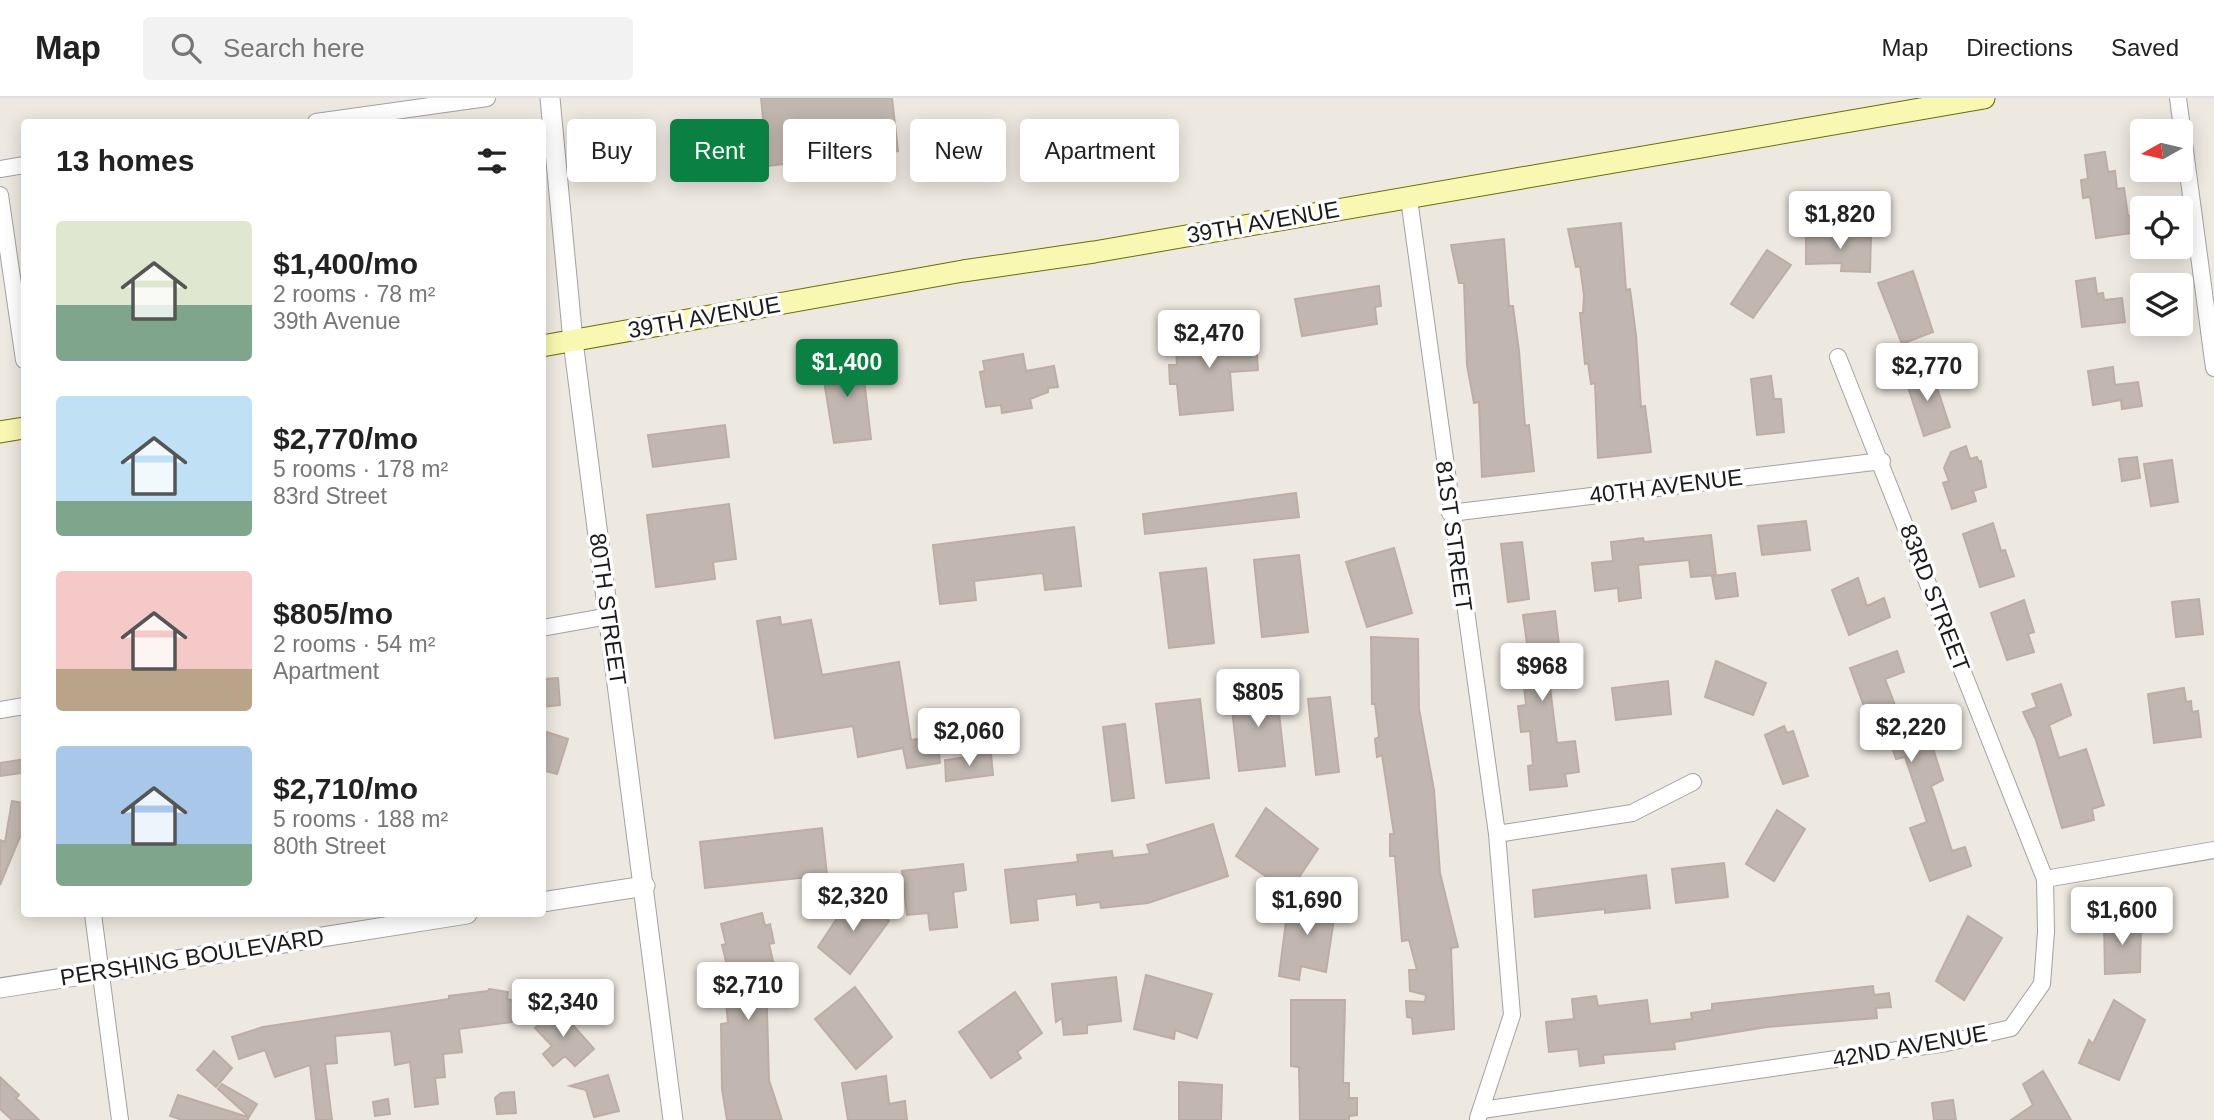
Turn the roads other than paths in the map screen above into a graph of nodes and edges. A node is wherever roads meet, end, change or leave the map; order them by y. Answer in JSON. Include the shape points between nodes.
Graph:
{"nodes":[{"id":1,"x":487,"y":98,"type":"edge"},
{"id":2,"x":550,"y":98,"type":"edge"},
{"id":3,"x":1984,"y":98,"type":"edge"},
{"id":4,"x":2178,"y":98,"type":"edge"},
{"id":5,"x":337,"y":119,"type":"edge"},
{"id":6,"x":21,"y":166,"type":"edge"},
{"id":7,"x":0,"y":169,"type":"edge"},
{"id":8,"x":0,"y":195,"type":"edge"},
{"id":9,"x":1409,"y":198,"type":"junction"},
{"id":10,"x":21,"y":339,"type":"edge"},
{"id":11,"x":572,"y":341,"type":"junction"},
{"id":12,"x":546,"y":345,"type":"edge"},
{"id":13,"x":1838,"y":357,"type":"dead end"},
{"id":14,"x":2214,"y":368,"type":"edge"},
{"id":15,"x":21,"y":428,"type":"edge"},
{"id":16,"x":0,"y":432,"type":"edge"},
{"id":17,"x":1882,"y":461,"type":"junction"},
{"id":18,"x":1450,"y":513,"type":"junction"},
{"id":19,"x":609,"y":616,"type":"junction"},
{"id":20,"x":546,"y":627,"type":"edge"},
{"id":21,"x":21,"y":706,"type":"edge"},
{"id":22,"x":0,"y":710,"type":"edge"},
{"id":23,"x":1693,"y":782,"type":"dead end"},
{"id":24,"x":1497,"y":834,"type":"junction"},
{"id":25,"x":2214,"y":850,"type":"edge"},
{"id":26,"x":2045,"y":879,"type":"junction"},
{"id":27,"x":645,"y":886,"type":"junction"},
{"id":28,"x":546,"y":901,"type":"edge"},
{"id":29,"x":93,"y":917,"type":"edge"},
{"id":30,"x":448,"y":917,"type":"edge"},
{"id":31,"x":100,"y":971,"type":"junction"},
{"id":32,"x":0,"y":988,"type":"edge"},
{"id":33,"x":1480,"y":1115,"type":"edge"},
{"id":34,"x":120,"y":1120,"type":"edge"},
{"id":35,"x":673,"y":1120,"type":"edge"}],
"edges":[{"from":1,"to":5,"type":"street"},
{"from":2,"to":11,"type":"street","name":"80TH STREET"},
{"from":3,"to":9,"type":"main road","name":"39TH AVENUE"},
{"from":4,"to":14,"type":"street"},
{"from":6,"to":7,"type":"street"},
{"from":8,"to":10,"type":"street"},
{"from":9,"to":11,"type":"main road","name":"39TH AVENUE"},
{"from":9,"to":18,"type":"street","name":"81ST STREET"},
{"from":11,"to":12,"type":"main road","name":"39TH AVENUE"},
{"from":11,"to":19,"type":"street","name":"80TH STREET"},
{"from":13,"to":17,"type":"street","name":"83RD STREET"},
{"from":15,"to":16,"type":"main road"},
{"from":17,"to":18,"type":"street","name":"40TH AVENUE"},
{"from":17,"to":26,"type":"street","name":"83RD STREET"},
{"from":18,"to":24,"type":"street","name":"81ST STREET"},
{"from":19,"to":20,"type":"street"},
{"from":19,"to":27,"type":"street","name":"80TH STREET"},
{"from":21,"to":22,"type":"street"},
{"from":23,"to":24,"type":"street","via":[[1632,813]]},
{"from":24,"to":33,"type":"street","name":"81ST STREET","via":[[1512,1015]]},
{"from":25,"to":26,"type":"street"},
{"from":26,"to":33,"type":"street","name":"42ND AVENUE","via":[[2042,984],[2011,1028],[1946,1043]]},
{"from":27,"to":28,"type":"street"},
{"from":27,"to":35,"type":"street","name":"80TH STREET"},
{"from":29,"to":31,"type":"street"},
{"from":30,"to":31,"type":"street","name":"PERSHING BOULEVARD"},
{"from":31,"to":32,"type":"street","name":"PERSHING BOULEVARD"},
{"from":31,"to":34,"type":"street"}]}
